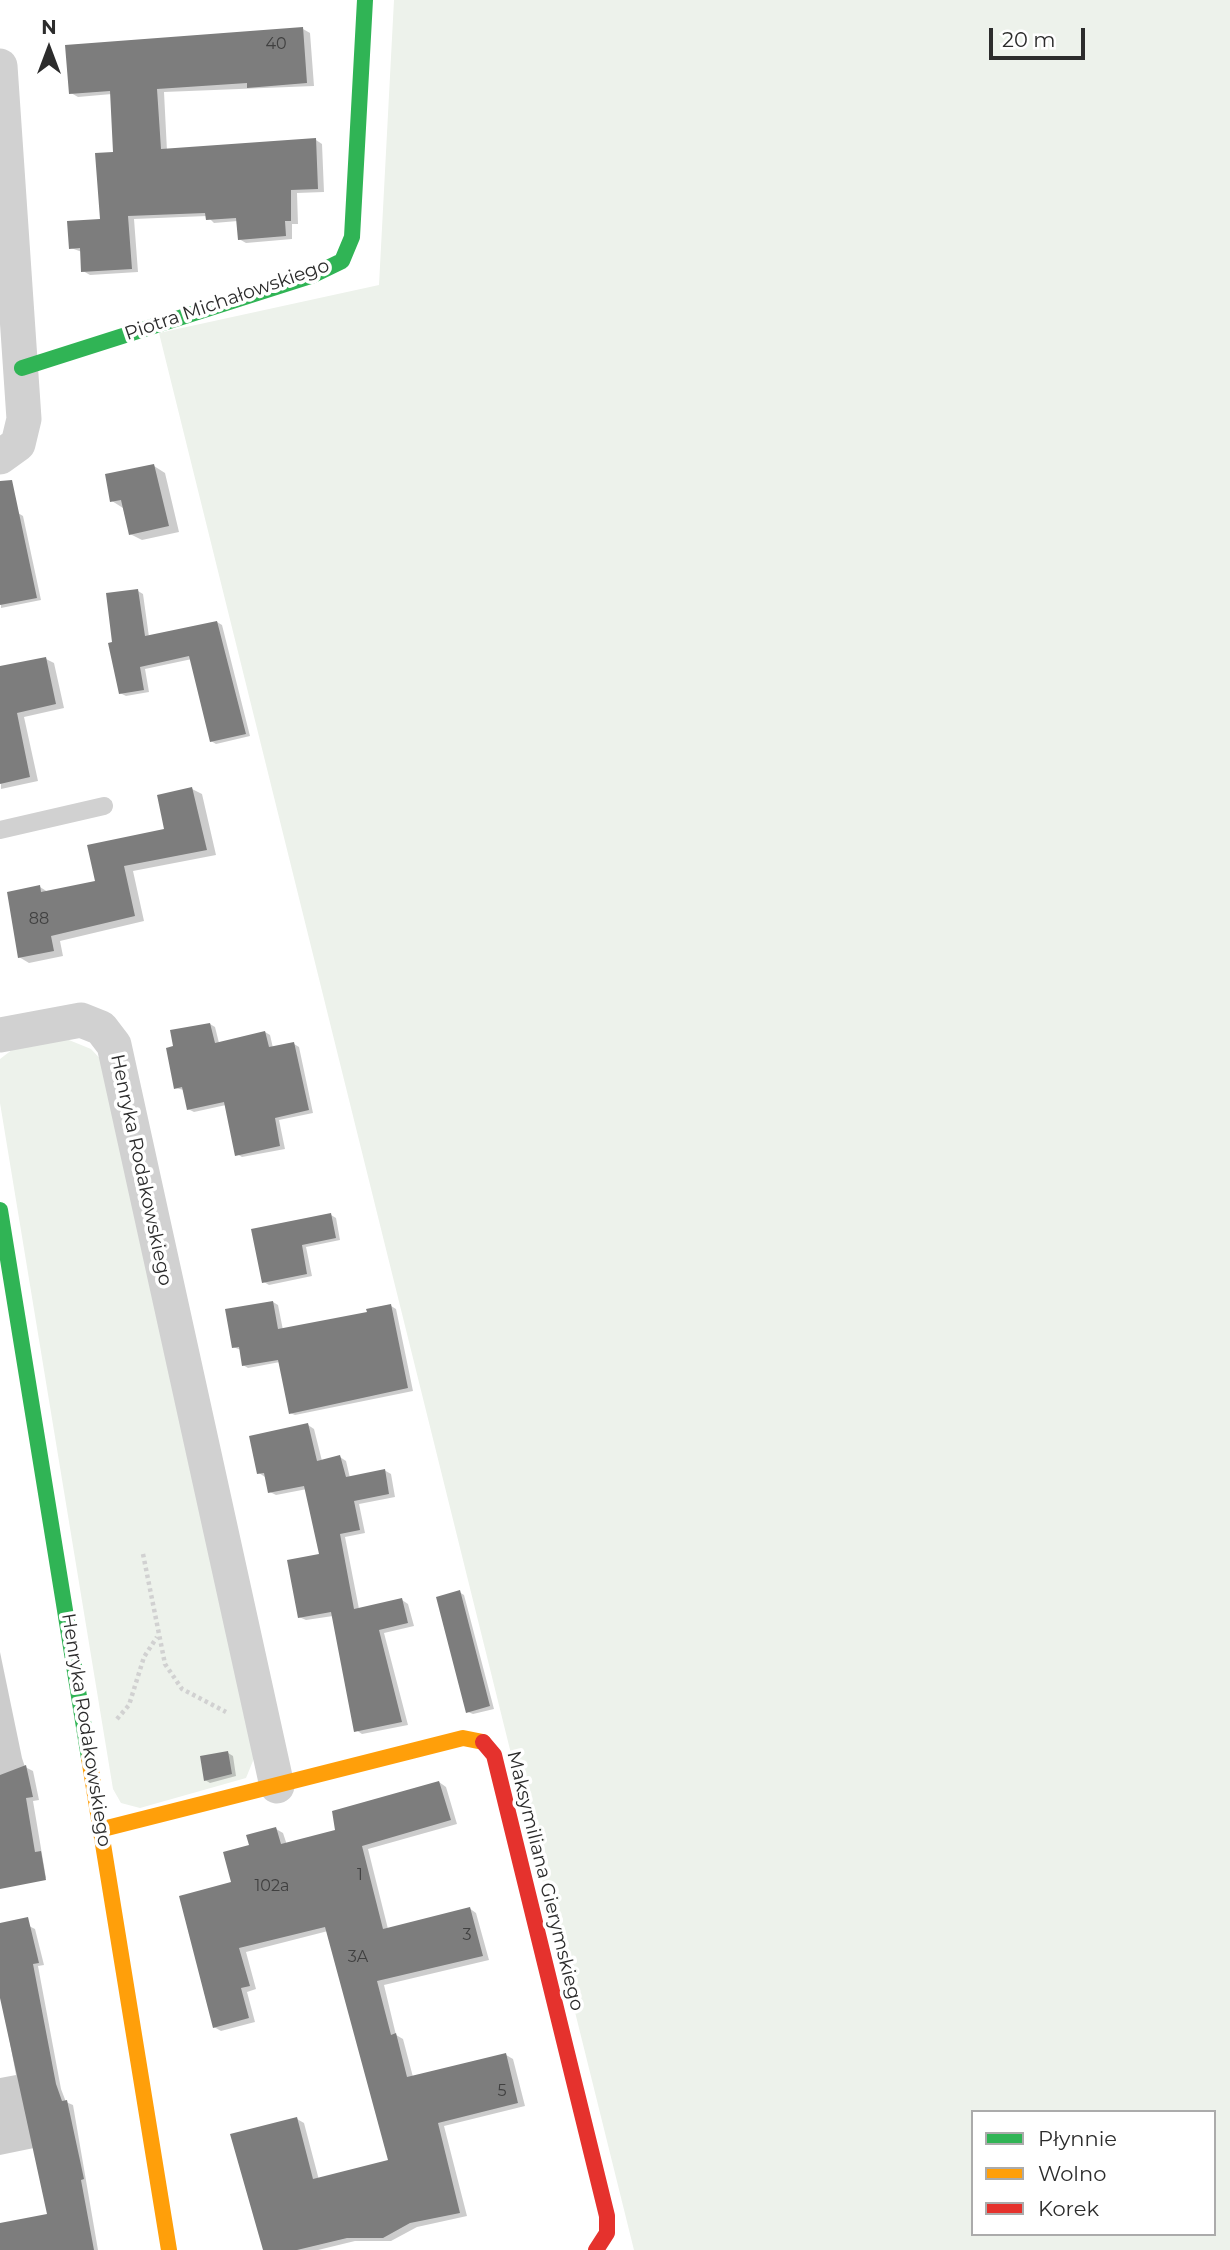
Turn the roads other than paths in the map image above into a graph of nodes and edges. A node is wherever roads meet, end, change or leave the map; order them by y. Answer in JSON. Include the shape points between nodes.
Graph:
{"nodes":[{"id":1,"x":365,"y":0,"type":"edge"},
{"id":2,"x":0,"y":66,"type":"edge"},
{"id":3,"x":22,"y":368,"type":"junction"},
{"id":4,"x":0,"y":457,"type":"edge"},
{"id":5,"x":104,"y":806,"type":"dead end"},
{"id":6,"x":0,"y":830,"type":"edge"},
{"id":7,"x":0,"y":1035,"type":"edge"},
{"id":8,"x":0,"y":1210,"type":"edge"},
{"id":9,"x":276,"y":1786,"type":"junction"},
{"id":10,"x":103,"y":1829,"type":"junction"},
{"id":11,"x":169,"y":2250,"type":"edge"},
{"id":12,"x":596,"y":2250,"type":"edge"}],
"edges":[{"from":1,"to":3,"type":"street","name":"Piotra Michałowskiego","via":[[352,237],[342,261],[311,276]]},
{"from":2,"to":3,"type":"street"},
{"from":3,"to":4,"type":"street","via":[[21,436],[11,452]]},
{"from":5,"to":6,"type":"lane"},
{"from":7,"to":9,"type":"street","name":"Henryka Rodakowskiego","via":[[81,1020],[101,1028],[114,1045]]},
{"from":8,"to":10,"type":"street","name":"Henryka Rodakowskiego"},
{"from":9,"to":10,"type":"street","name":"Maksymiliana Gierymskiego"},
{"from":9,"to":12,"type":"street","name":"Maksymiliana Gierymskiego","via":[[463,1738],[477,1738],[492,1750],[607,2216],[607,2232]]},
{"from":10,"to":11,"type":"street","name":"Henryka Rodakowskiego"}]}
